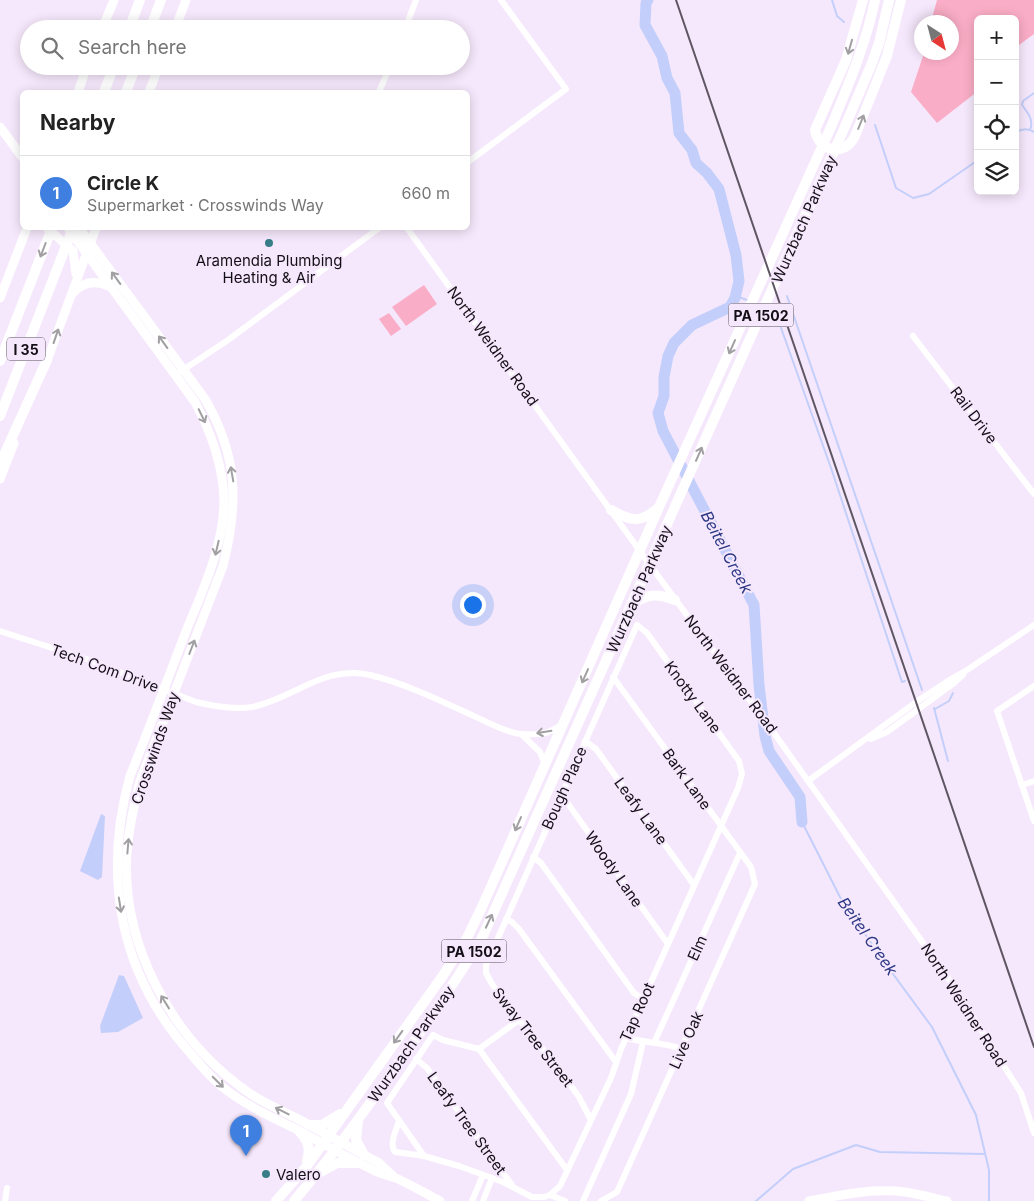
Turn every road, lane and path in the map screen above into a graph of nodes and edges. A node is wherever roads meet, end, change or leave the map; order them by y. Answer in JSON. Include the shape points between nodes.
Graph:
{"nodes":[{"id":1,"x":114,"y":0,"type":"edge"},
{"id":2,"x":140,"y":0,"type":"edge"},
{"id":3,"x":161,"y":0,"type":"edge"},
{"id":4,"x":186,"y":0,"type":"edge"},
{"id":5,"x":416,"y":0,"type":"edge"},
{"id":6,"x":501,"y":0,"type":"edge"},
{"id":7,"x":863,"y":0,"type":"edge"},
{"id":8,"x":875,"y":0,"type":"edge"},
{"id":9,"x":889,"y":0,"type":"edge"},
{"id":10,"x":901,"y":0,"type":"edge"},
{"id":11,"x":106,"y":20,"type":"edge"},
{"id":12,"x":132,"y":20,"type":"edge"},
{"id":13,"x":153,"y":20,"type":"edge"},
{"id":14,"x":178,"y":20,"type":"edge"},
{"id":15,"x":408,"y":20,"type":"edge"},
{"id":16,"x":84,"y":75,"type":"edge"},
{"id":17,"x":111,"y":75,"type":"edge"},
{"id":18,"x":133,"y":75,"type":"edge"},
{"id":19,"x":156,"y":75,"type":"edge"},
{"id":20,"x":386,"y":75,"type":"edge"},
{"id":21,"x":79,"y":90,"type":"edge"},
{"id":22,"x":105,"y":90,"type":"edge"},
{"id":23,"x":127,"y":90,"type":"edge"},
{"id":24,"x":150,"y":90,"type":"edge"},
{"id":25,"x":379,"y":90,"type":"edge"},
{"id":26,"x":0,"y":127,"type":"edge"},
{"id":27,"x":20,"y":154,"type":"edge"},
{"id":28,"x":470,"y":161,"type":"edge"},
{"id":29,"x":26,"y":230,"type":"edge"},
{"id":30,"x":31,"y":230,"type":"edge"},
{"id":31,"x":49,"y":230,"type":"edge"},
{"id":32,"x":51,"y":230,"type":"edge"},
{"id":33,"x":70,"y":230,"type":"edge"},
{"id":34,"x":72,"y":230,"type":"edge"},
{"id":35,"x":81,"y":230,"type":"edge"},
{"id":36,"x":95,"y":230,"type":"edge"},
{"id":37,"x":376,"y":230,"type":"edge"},
{"id":38,"x":408,"y":230,"type":"edge"},
{"id":39,"x":22,"y":240,"type":"junction"},
{"id":40,"x":90,"y":242,"type":"junction"},
{"id":41,"x":86,"y":252,"type":"junction"},
{"id":42,"x":76,"y":279,"type":"junction"},
{"id":43,"x":111,"y":287,"type":"junction"},
{"id":44,"x":0,"y":298,"type":"edge"},
{"id":45,"x":69,"y":298,"type":"junction"},
{"id":46,"x":914,"y":336,"type":"dead end"},
{"id":47,"x":47,"y":360,"type":"junction"},
{"id":48,"x":0,"y":361,"type":"edge"},
{"id":49,"x":180,"y":372,"type":"junction"},
{"id":50,"x":0,"y":416,"type":"edge"},
{"id":51,"x":0,"y":464,"type":"edge"},
{"id":52,"x":0,"y":480,"type":"edge"},
{"id":53,"x":1034,"y":494,"type":"edge"},
{"id":54,"x":234,"y":499,"type":"junction"},
{"id":55,"x":224,"y":500,"type":"junction"},
{"id":56,"x":660,"y":505,"type":"junction"},
{"id":57,"x":611,"y":510,"type":"junction"},
{"id":58,"x":640,"y":552,"type":"junction"},
{"id":59,"x":650,"y":565,"type":"junction"},
{"id":60,"x":675,"y":600,"type":"junction"},
{"id":61,"x":633,"y":603,"type":"junction"},
{"id":62,"x":637,"y":625,"type":"joint"},
{"id":63,"x":1033,"y":628,"type":"edge"},
{"id":64,"x":0,"y":631,"type":"edge"},
{"id":65,"x":613,"y":677,"type":"junction"},
{"id":66,"x":1034,"y":686,"type":"edge"},
{"id":67,"x":164,"y":689,"type":"junction"},
{"id":68,"x":174,"y":692,"type":"junction"},
{"id":69,"x":564,"y":723,"type":"junction"},
{"id":70,"x":521,"y":734,"type":"junction"},
{"id":71,"x":585,"y":741,"type":"junction"},
{"id":72,"x":545,"y":765,"type":"junction"},
{"id":73,"x":742,"y":774,"type":"joint"},
{"id":74,"x":808,"y":781,"type":"junction"},
{"id":75,"x":1034,"y":781,"type":"edge"},
{"id":76,"x":1022,"y":785,"type":"junction"},
{"id":77,"x":561,"y":794,"type":"junction"},
{"id":78,"x":1034,"y":821,"type":"edge"},
{"id":79,"x":721,"y":826,"type":"junction"},
{"id":80,"x":740,"y":853,"type":"junction"},
{"id":81,"x":533,"y":857,"type":"junction"},
{"id":82,"x":755,"y":884,"type":"joint"},
{"id":83,"x":694,"y":885,"type":"junction"},
{"id":84,"x":506,"y":919,"type":"junction"},
{"id":85,"x":668,"y":944,"type":"junction"},
{"id":86,"x":491,"y":952,"type":"joint"},
{"id":87,"x":643,"y":999,"type":"junction"},
{"id":88,"x":519,"y":1020,"type":"junction"},
{"id":89,"x":626,"y":1038,"type":"junction"},
{"id":90,"x":192,"y":1040,"type":"junction"},
{"id":91,"x":643,"y":1042,"type":"junction"},
{"id":92,"x":654,"y":1043,"type":"junction"},
{"id":93,"x":184,"y":1047,"type":"junction"},
{"id":94,"x":479,"y":1049,"type":"junction"},
{"id":95,"x":682,"y":1049,"type":"junction"},
{"id":96,"x":416,"y":1059,"type":"junction"},
{"id":97,"x":616,"y":1062,"type":"junction"},
{"id":98,"x":346,"y":1109,"type":"junction"},
{"id":99,"x":358,"y":1120,"type":"junction"},
{"id":100,"x":591,"y":1120,"type":"junction"},
{"id":101,"x":399,"y":1121,"type":"junction"},
{"id":102,"x":309,"y":1125,"type":"junction"},
{"id":103,"x":299,"y":1131,"type":"junction"},
{"id":104,"x":1034,"y":1133,"type":"edge"},
{"id":105,"x":325,"y":1139,"type":"junction"},
{"id":106,"x":338,"y":1146,"type":"junction"},
{"id":107,"x":424,"y":1156,"type":"junction"},
{"id":108,"x":362,"y":1159,"type":"junction"},
{"id":109,"x":306,"y":1166,"type":"junction"},
{"id":110,"x":567,"y":1170,"type":"junction"},
{"id":111,"x":316,"y":1175,"type":"junction"},
{"id":112,"x":483,"y":1175,"type":"junction"},
{"id":113,"x":492,"y":1178,"type":"junction"},
{"id":114,"x":7,"y":1188,"type":"dead end"},
{"id":115,"x":515,"y":1188,"type":"junction"},
{"id":116,"x":550,"y":1195,"type":"junction"},
{"id":117,"x":5,"y":1201,"type":"edge"},
{"id":118,"x":276,"y":1201,"type":"edge"},
{"id":119,"x":294,"y":1201,"type":"edge"},
{"id":120,"x":440,"y":1201,"type":"edge"},
{"id":121,"x":472,"y":1201,"type":"edge"},
{"id":122,"x":482,"y":1201,"type":"edge"},
{"id":123,"x":565,"y":1201,"type":"edge"},
{"id":124,"x":583,"y":1201,"type":"edge"},
{"id":125,"x":601,"y":1201,"type":"edge"},
{"id":126,"x":809,"y":1201,"type":"edge"},
{"id":127,"x":947,"y":1201,"type":"edge"}],
"edges":[{"from":1,"to":11,"type":"main road"},
{"from":2,"to":12,"type":"highway"},
{"from":3,"to":13,"type":"highway"},
{"from":4,"to":14,"type":"main road"},
{"from":5,"to":15,"type":"street"},
{"from":6,"to":28,"type":"street","via":[[566,89]]},
{"from":7,"to":10,"type":"highway","one_way":true,"via":[[846,60],[816,130],[818,140],[839,151],[852,143],[855,136],[887,56]]},
{"from":8,"to":56,"type":"highway","name":"Wurzbach Parkway","number":"PA 1502","one_way":true,"via":[[856,66],[831,127]]},
{"from":59,"to":9,"type":"highway","name":"Wurzbach Parkway","number":"PA 1502","one_way":true,"via":[[872,63]]},
{"from":16,"to":21,"type":"main road"},
{"from":17,"to":22,"type":"highway"},
{"from":18,"to":23,"type":"highway"},
{"from":19,"to":24,"type":"main road"},
{"from":20,"to":25,"type":"street"},
{"from":26,"to":27,"type":"main road"},
{"from":29,"to":39,"type":"main road"},
{"from":30,"to":39,"type":"main road"},
{"from":31,"to":42,"type":"main road","via":[[73,252]]},
{"from":32,"to":48,"type":"highway","number":"I 35","one_way":true},
{"from":33,"to":41,"type":"main road"},
{"from":34,"to":50,"type":"highway","number":"I 35"},
{"from":35,"to":40,"type":"main road"},
{"from":36,"to":40,"type":"main road"},
{"from":37,"to":49,"type":"street"},
{"from":38,"to":57,"type":"street","name":"North Weidner Road"},
{"from":39,"to":44,"type":"main road"},
{"from":40,"to":41,"type":"main road"},
{"from":49,"to":40,"type":"main road","one_way":true},
{"from":41,"to":42,"type":"main road"},
{"from":41,"to":43,"type":"main road"},
{"from":42,"to":45,"type":"main road"},
{"from":43,"to":45,"type":"main road","via":[[101,282],[88,283],[80,286]]},
{"from":43,"to":49,"type":"main road"},
{"from":47,"to":45,"type":"main road","one_way":true},
{"from":46,"to":53,"type":"street","name":"Rail Drive"},
{"from":47,"to":51,"type":"highway"},
{"from":47,"to":52,"type":"main road"},
{"from":54,"to":49,"type":"main road","name":"Crosswinds Way","one_way":true,"via":[[228,455],[220,429],[204,399]]},
{"from":49,"to":55,"type":"main road","name":"Crosswinds Way","one_way":true,"via":[[210,433],[220,465]]},
{"from":54,"to":55,"type":"main road"},
{"from":68,"to":54,"type":"main road","name":"Crosswinds Way","one_way":true,"via":[[223,566]]},
{"from":55,"to":67,"type":"main road","name":"Crosswinds Way","one_way":true,"via":[[213,563]]},
{"from":56,"to":57,"type":"highway","via":[[648,517],[636,520]]},
{"from":56,"to":58,"type":"highway","name":"Wurzbach Parkway","number":"PA 1502"},
{"from":57,"to":58,"type":"street","name":"North Weidner Road"},
{"from":58,"to":59,"type":"street","name":"North Weidner Road"},
{"from":58,"to":69,"type":"highway","name":"Wurzbach Parkway","number":"PA 1502","one_way":true},
{"from":59,"to":60,"type":"street","name":"North Weidner Road"},
{"from":59,"to":61,"type":"highway","name":"Wurzbach Parkway","number":"PA 1502"},
{"from":60,"to":61,"type":"highway","via":[[654,595]]},
{"from":60,"to":74,"type":"street","name":"North Weidner Road"},
{"from":99,"to":61,"type":"highway","name":"Wurzbach Parkway","number":"PA 1502","one_way":true,"via":[[482,938]]},
{"from":62,"to":65,"type":"street","name":"Bough Place"},
{"from":62,"to":73,"type":"street","name":"Knotty Lane","via":[[647,634],[741,764]]},
{"from":63,"to":74,"type":"street","via":[[919,700]]},
{"from":64,"to":67,"type":"street","name":"Tech Com Drive"},
{"from":65,"to":71,"type":"street","name":"Bough Place"},
{"from":65,"to":79,"type":"street","name":"Bark Lane"},
{"from":66,"to":76,"type":"street","via":[[997,711]]},
{"from":67,"to":68,"type":"street","name":"Tech Com Drive"},
{"from":67,"to":93,"type":"main road","name":"Crosswinds Way","one_way":true,"via":[[125,796],[117,852],[117,886],[127,942],[138,973],[156,1010]]},
{"from":68,"to":70,"type":"street","name":"Tech Com Drive","via":[[211,706],[245,707],[266,703],[316,679],[366,674],[391,680],[500,728]]},
{"from":90,"to":68,"type":"main road","name":"Crosswinds Way","one_way":true,"via":[[164,1001],[150,974],[132,920],[127,868],[129,832],[140,781]]},
{"from":69,"to":70,"type":"street","name":"Tech Com Drive","one_way":true,"via":[[545,734]]},
{"from":69,"to":72,"type":"highway","name":"Wurzbach Parkway","number":"PA 1502"},
{"from":70,"to":72,"type":"street","name":"Tech Com Drive","via":[[540,752]]},
{"from":71,"to":77,"type":"street","name":"Bough Place"},
{"from":71,"to":83,"type":"street","name":"Leafy Lane","via":[[596,749]]},
{"from":72,"to":98,"type":"highway","name":"Wurzbach Parkway","number":"PA 1502","one_way":true,"via":[[466,940]]},
{"from":73,"to":79,"type":"street","name":"Tap Root"},
{"from":74,"to":104,"type":"street","name":"North Weidner Road","via":[[975,1019],[1021,1093]]},
{"from":75,"to":76,"type":"street"},
{"from":76,"to":78,"type":"street"},
{"from":77,"to":81,"type":"street","name":"Bough Place"},
{"from":77,"to":85,"type":"street","name":"Woody Lane"},
{"from":79,"to":80,"type":"street","name":"Bark Lane"},
{"from":79,"to":83,"type":"street","name":"Tap Root"},
{"from":80,"to":82,"type":"street","name":"Bark Lane","via":[[751,867]]},
{"from":80,"to":92,"type":"street","name":"Elm"},
{"from":81,"to":84,"type":"street","name":"Bough Place"},
{"from":81,"to":87,"type":"street","via":[[541,863],[634,992]]},
{"from":82,"to":95,"type":"street","name":"Live Oak"},
{"from":83,"to":85,"type":"street","name":"Tap Root"},
{"from":84,"to":86,"type":"street","name":"Bough Place"},
{"from":84,"to":97,"type":"street","via":[[519,929]]},
{"from":85,"to":87,"type":"street","name":"Tap Root"},
{"from":86,"to":88,"type":"street","name":"Sway Tree Street","via":[[486,973]]},
{"from":87,"to":89,"type":"street","name":"Tap Root"},
{"from":88,"to":94,"type":"street"},
{"from":88,"to":100,"type":"street","name":"Sway Tree Street","via":[[556,1065]]},
{"from":89,"to":91,"type":"street"},
{"from":89,"to":97,"type":"street","name":"Tap Root"},
{"from":90,"to":93,"type":"main road"},
{"from":102,"to":90,"type":"main road","name":"Crosswinds Way","one_way":true,"via":[[236,1084]]},
{"from":91,"to":92,"type":"street"},
{"from":91,"to":124,"type":"street","via":[[631,1094]]},
{"from":92,"to":95,"type":"street"},
{"from":93,"to":103,"type":"main road","name":"Crosswinds Way","one_way":true,"via":[[223,1088]]},
{"from":94,"to":96,"type":"street","via":[[434,1035]]},
{"from":94,"to":110,"type":"street"},
{"from":95,"to":125,"type":"street","name":"Live Oak","via":[[615,1194]]},
{"from":96,"to":101,"type":"street","via":[[388,1104]]},
{"from":96,"to":115,"type":"street","name":"Leafy Tree Street","via":[[427,1068]]},
{"from":97,"to":100,"type":"street","name":"Tap Root"},
{"from":98,"to":102,"type":"highway","via":[[322,1125]]},
{"from":98,"to":105,"type":"highway","name":"Wurzbach Parkway","number":"PA 1502"},
{"from":99,"to":106,"type":"highway","name":"Wurzbach Parkway","number":"PA 1502"},
{"from":99,"to":108,"type":"highway","via":[[355,1132]]},
{"from":100,"to":110,"type":"street","name":"Tap Root"},
{"from":101,"to":107,"type":"street"},
{"from":101,"to":107,"type":"street","via":[[392,1142],[393,1151]]},
{"from":102,"to":105,"type":"main road","name":"Crosswinds Way"},
{"from":103,"to":105,"type":"main road","name":"Crosswinds Way"},
{"from":103,"to":109,"type":"highway","via":[[310,1146]]},
{"from":105,"to":106,"type":"main road"},
{"from":105,"to":109,"type":"highway","name":"Wurzbach Parkway"},
{"from":106,"to":108,"type":"main road"},
{"from":106,"to":111,"type":"highway","name":"Wurzbach Parkway"},
{"from":107,"to":112,"type":"street"},
{"from":108,"to":111,"type":"highway","via":[[337,1163]]},
{"from":108,"to":120,"type":"main road","via":[[378,1163],[395,1178]]},
{"from":109,"to":118,"type":"highway","name":"Wurzbach Parkway"},
{"from":110,"to":116,"type":"street","name":"Tap Root","via":[[560,1186]]},
{"from":111,"to":119,"type":"highway","name":"Wurzbach Parkway"},
{"from":112,"to":113,"type":"street"},
{"from":112,"to":121,"type":"street"},
{"from":113,"to":115,"type":"street"},
{"from":113,"to":122,"type":"street"},
{"from":114,"to":117,"type":"street"},
{"from":115,"to":116,"type":"street","via":[[536,1198]]},
{"from":116,"to":123,"type":"street"},
{"from":126,"to":127,"type":"main road","via":[[865,1192],[906,1192]]}]}
